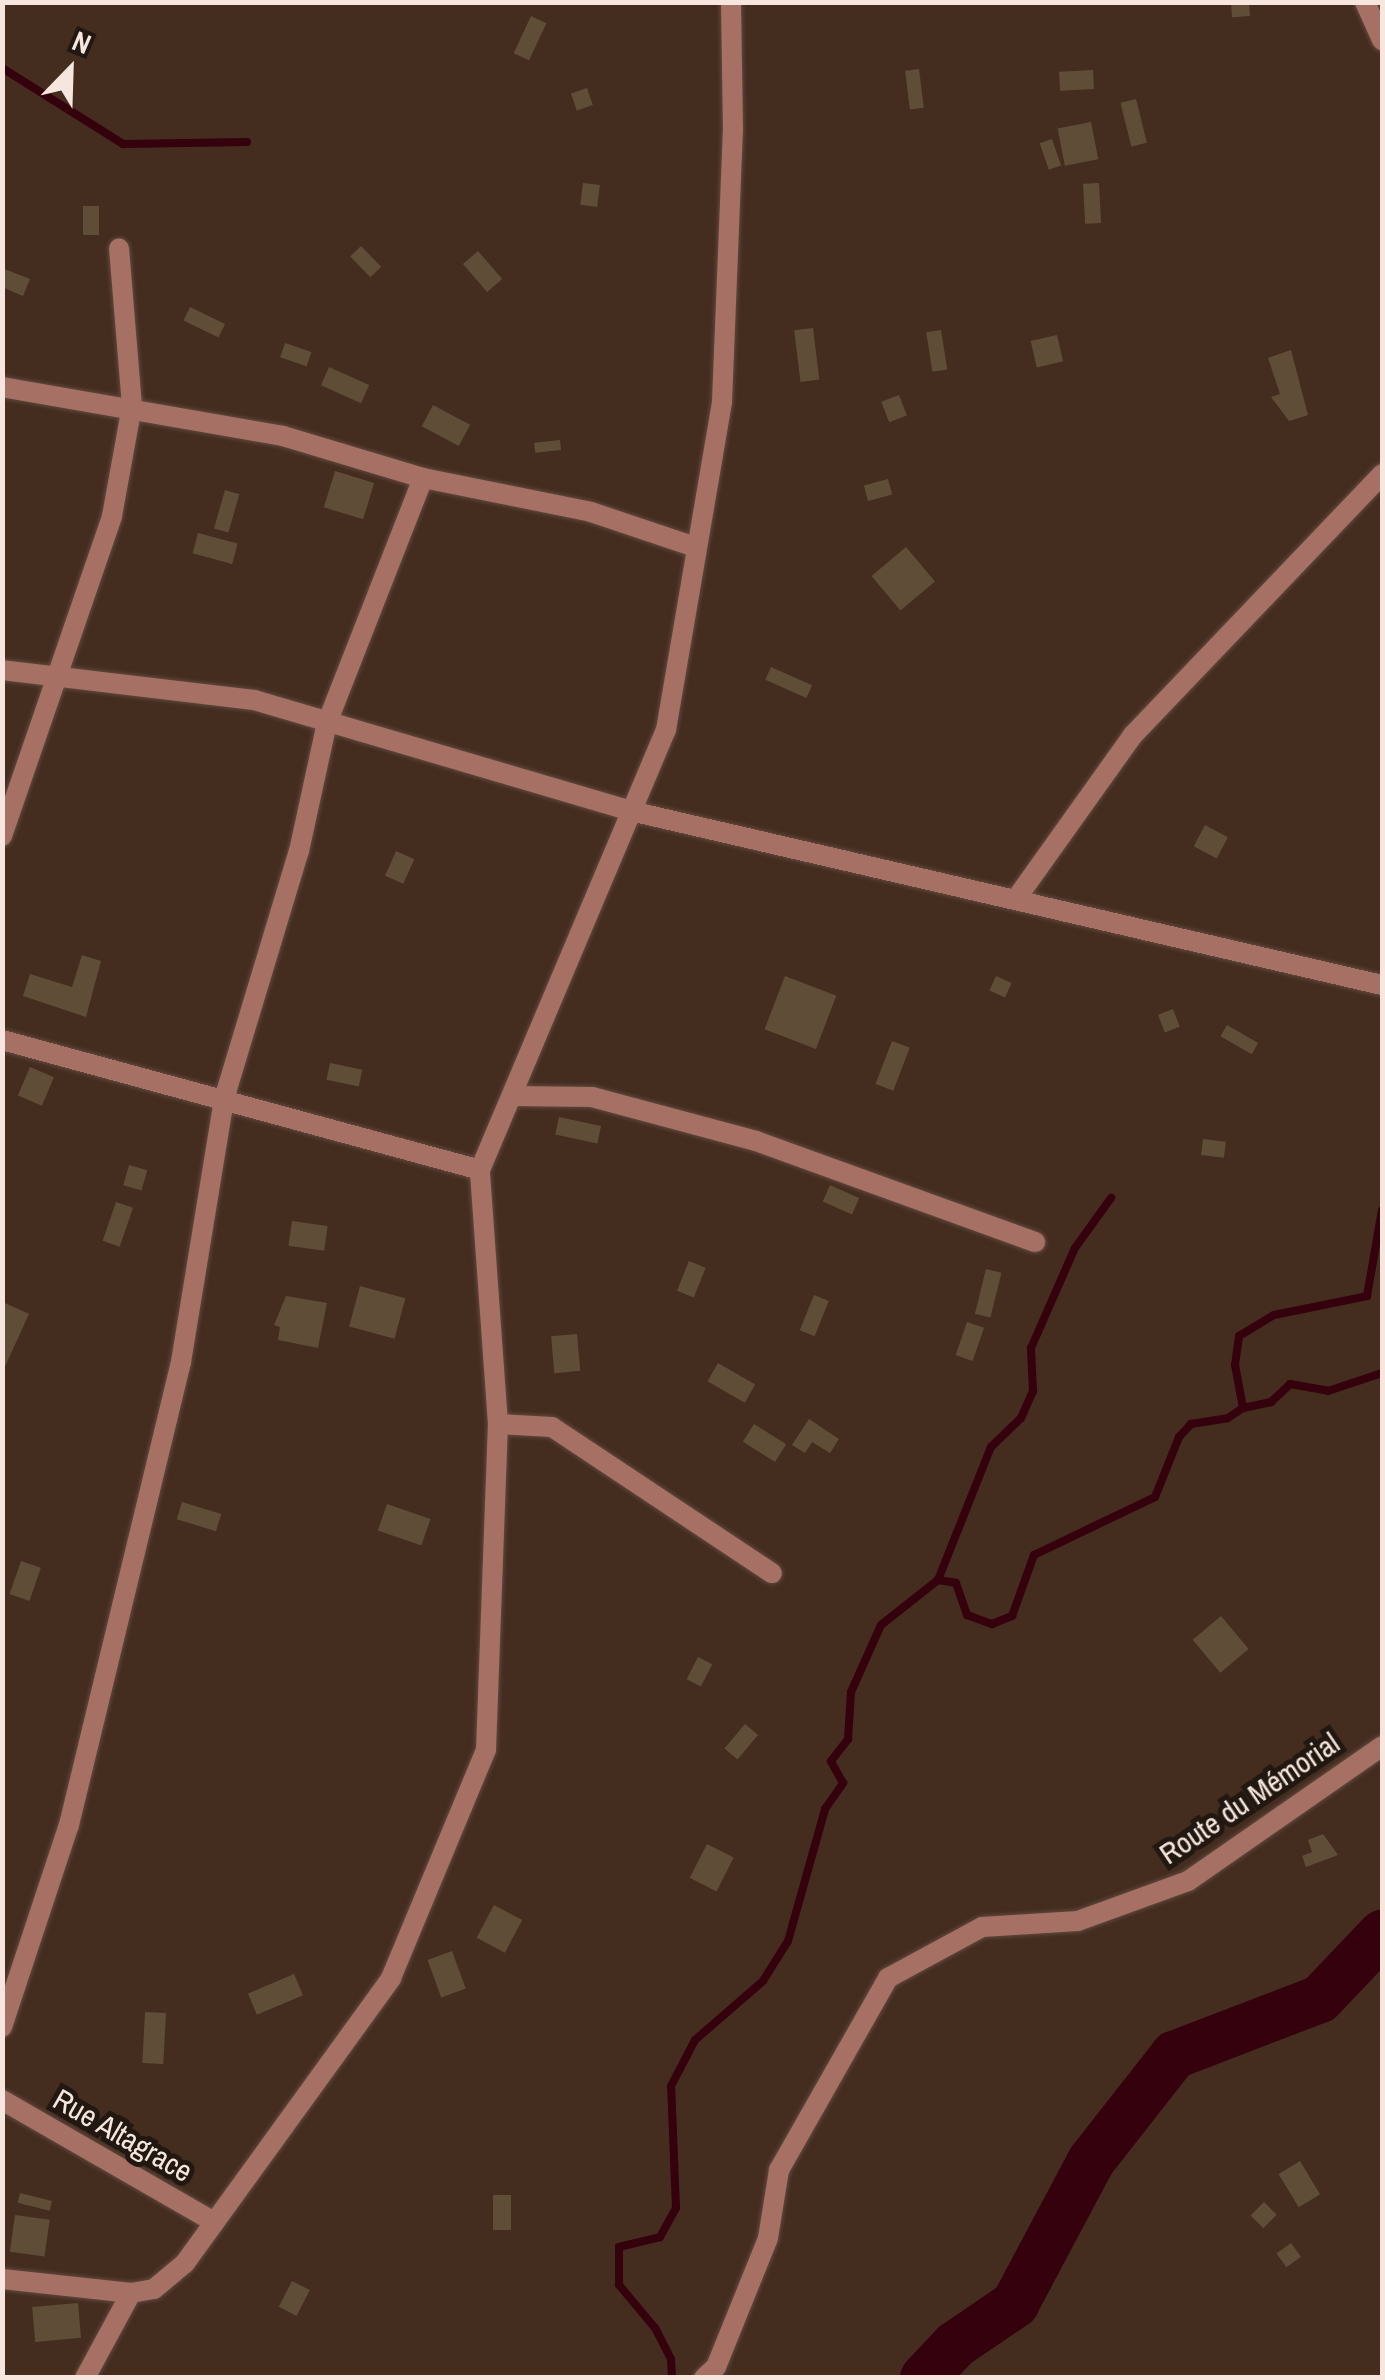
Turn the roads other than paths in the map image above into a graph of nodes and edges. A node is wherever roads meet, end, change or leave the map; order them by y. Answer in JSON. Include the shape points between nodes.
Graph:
{"nodes":[{"id":1,"x":731,"y":2,"type":"edge"},
{"id":2,"x":1365,"y":2,"type":"edge"},
{"id":3,"x":1382,"y":40,"type":"edge"},
{"id":4,"x":119,"y":249,"type":"dead end"},
{"id":5,"x":2,"y":387,"type":"edge"},
{"id":6,"x":132,"y":406,"type":"junction"},
{"id":7,"x":1382,"y":474,"type":"edge"},
{"id":8,"x":423,"y":478,"type":"junction"},
{"id":9,"x":696,"y":547,"type":"junction"},
{"id":10,"x":2,"y":670,"type":"edge"},
{"id":11,"x":58,"y":676,"type":"junction"},
{"id":12,"x":327,"y":723,"type":"junction"},
{"id":13,"x":635,"y":812,"type":"junction"},
{"id":14,"x":2,"y":836,"type":"edge"},
{"id":15,"x":1016,"y":899,"type":"junction"},
{"id":16,"x":1382,"y":985,"type":"edge"},
{"id":17,"x":2,"y":1040,"type":"edge"},
{"id":18,"x":513,"y":1096,"type":"junction"},
{"id":19,"x":224,"y":1099,"type":"junction"},
{"id":20,"x":480,"y":1170,"type":"junction"},
{"id":21,"x":1034,"y":1242,"type":"dead end"},
{"id":22,"x":498,"y":1424,"type":"junction"},
{"id":23,"x":772,"y":1573,"type":"dead end"},
{"id":24,"x":1382,"y":1746,"type":"edge"},
{"id":25,"x":2,"y":2026,"type":"edge"},
{"id":26,"x":2,"y":2100,"type":"edge"},
{"id":27,"x":214,"y":2222,"type":"junction"},
{"id":28,"x":2,"y":2279,"type":"edge"},
{"id":29,"x":131,"y":2293,"type":"junction"},
{"id":30,"x":85,"y":2378,"type":"edge"},
{"id":31,"x":704,"y":2378,"type":"edge"}],
"edges":[{"from":1,"to":9,"type":"street","via":[[722,402]]},
{"from":2,"to":3,"type":"street"},
{"from":4,"to":6,"type":"street"},
{"from":5,"to":6,"type":"street"},
{"from":6,"to":8,"type":"street","via":[[283,436]]},
{"from":6,"to":11,"type":"street","via":[[112,516]]},
{"from":7,"to":15,"type":"street","via":[[1132,735]]},
{"from":8,"to":9,"type":"street","via":[[591,512]]},
{"from":8,"to":12,"type":"street"},
{"from":9,"to":13,"type":"street","via":[[666,730]]},
{"from":10,"to":11,"type":"street"},
{"from":11,"to":12,"type":"street","via":[[254,700]]},
{"from":11,"to":14,"type":"street"},
{"from":12,"to":13,"type":"street"},
{"from":12,"to":19,"type":"street","via":[[299,850]]},
{"from":13,"to":15,"type":"street"},
{"from":13,"to":18,"type":"street","via":[[537,1027]]},
{"from":15,"to":16,"type":"street"},
{"from":17,"to":19,"type":"street"},
{"from":18,"to":20,"type":"street"},
{"from":18,"to":21,"type":"street","via":[[592,1097],[756,1141]]},
{"from":19,"to":20,"type":"street"},
{"from":19,"to":25,"type":"street","via":[[177,1380],[69,1825]]},
{"from":20,"to":22,"type":"street"},
{"from":22,"to":23,"type":"street","via":[[552,1427]]},
{"from":22,"to":27,"type":"street","via":[[486,1750],[391,1978]]},
{"from":24,"to":31,"type":"street","name":"Route du Mémorial","via":[[1188,1881],[1078,1921],[982,1927],[888,1978],[779,2170],[768,2238],[716,2367]]},
{"from":26,"to":27,"type":"street","name":"Rue Altagrace"},
{"from":27,"to":29,"type":"street","via":[[174,2272],[154,2289]]},
{"from":28,"to":29,"type":"street"},
{"from":29,"to":30,"type":"street"}]}
